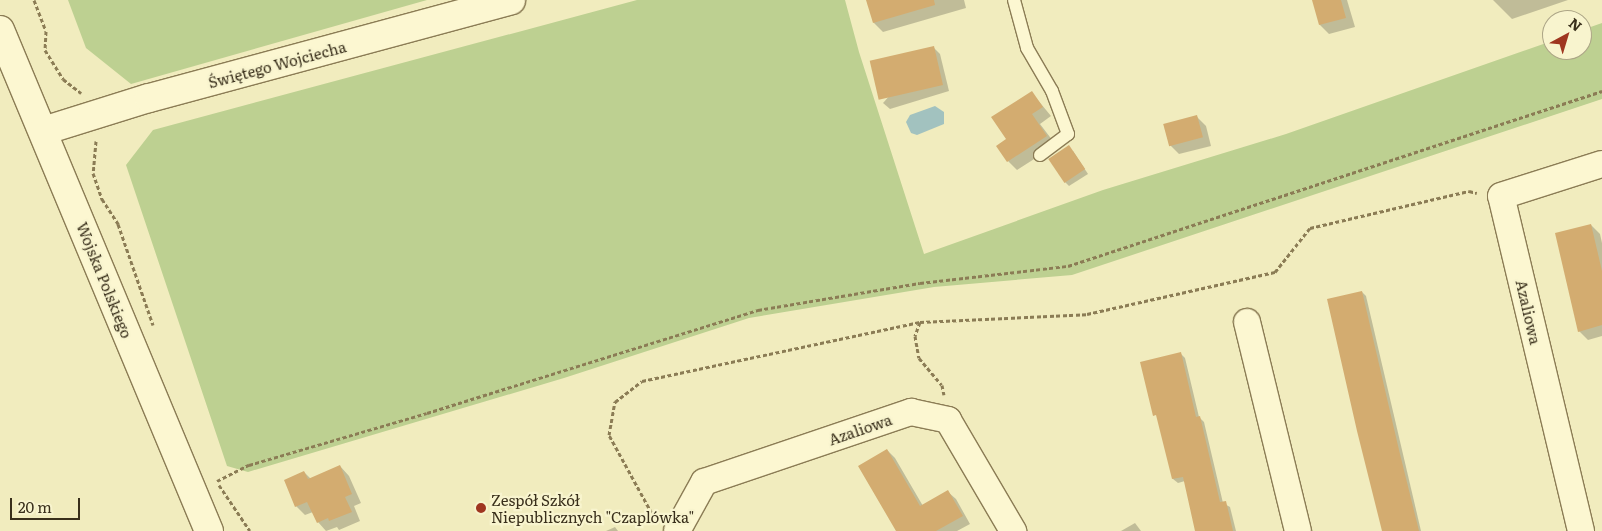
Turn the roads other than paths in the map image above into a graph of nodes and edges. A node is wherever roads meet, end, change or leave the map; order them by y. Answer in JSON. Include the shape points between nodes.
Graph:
{"nodes":[{"id":1,"x":511,"y":0,"type":"edge"},
{"id":2,"x":1014,"y":0,"type":"edge"},
{"id":3,"x":0,"y":30,"type":"edge"},
{"id":4,"x":43,"y":131,"type":"junction"},
{"id":5,"x":1040,"y":155,"type":"dead end"},
{"id":6,"x":1602,"y":164,"type":"edge"},
{"id":7,"x":1247,"y":322,"type":"dead end"},
{"id":8,"x":666,"y":527,"type":"edge"},
{"id":9,"x":208,"y":531,"type":"edge"},
{"id":10,"x":1014,"y":531,"type":"edge"},
{"id":11,"x":1298,"y":531,"type":"edge"},
{"id":12,"x":1581,"y":531,"type":"edge"}],
"edges":[{"from":1,"to":4,"type":"street","name":"Świętego Wojciecha"},
{"from":2,"to":5,"type":"lane","via":[[1027,48],[1052,91],[1068,134]]},
{"from":3,"to":4,"type":"street","name":"Wojska Polskiego"},
{"from":4,"to":9,"type":"street","name":"Wojska Polskiego"},
{"from":6,"to":12,"type":"street","name":"Azaliowa","via":[[1501,196]]},
{"from":7,"to":11,"type":"street"},
{"from":8,"to":10,"type":"street","name":"Azaliowa","via":[[704,482],[911,412],[948,420]]}]}
